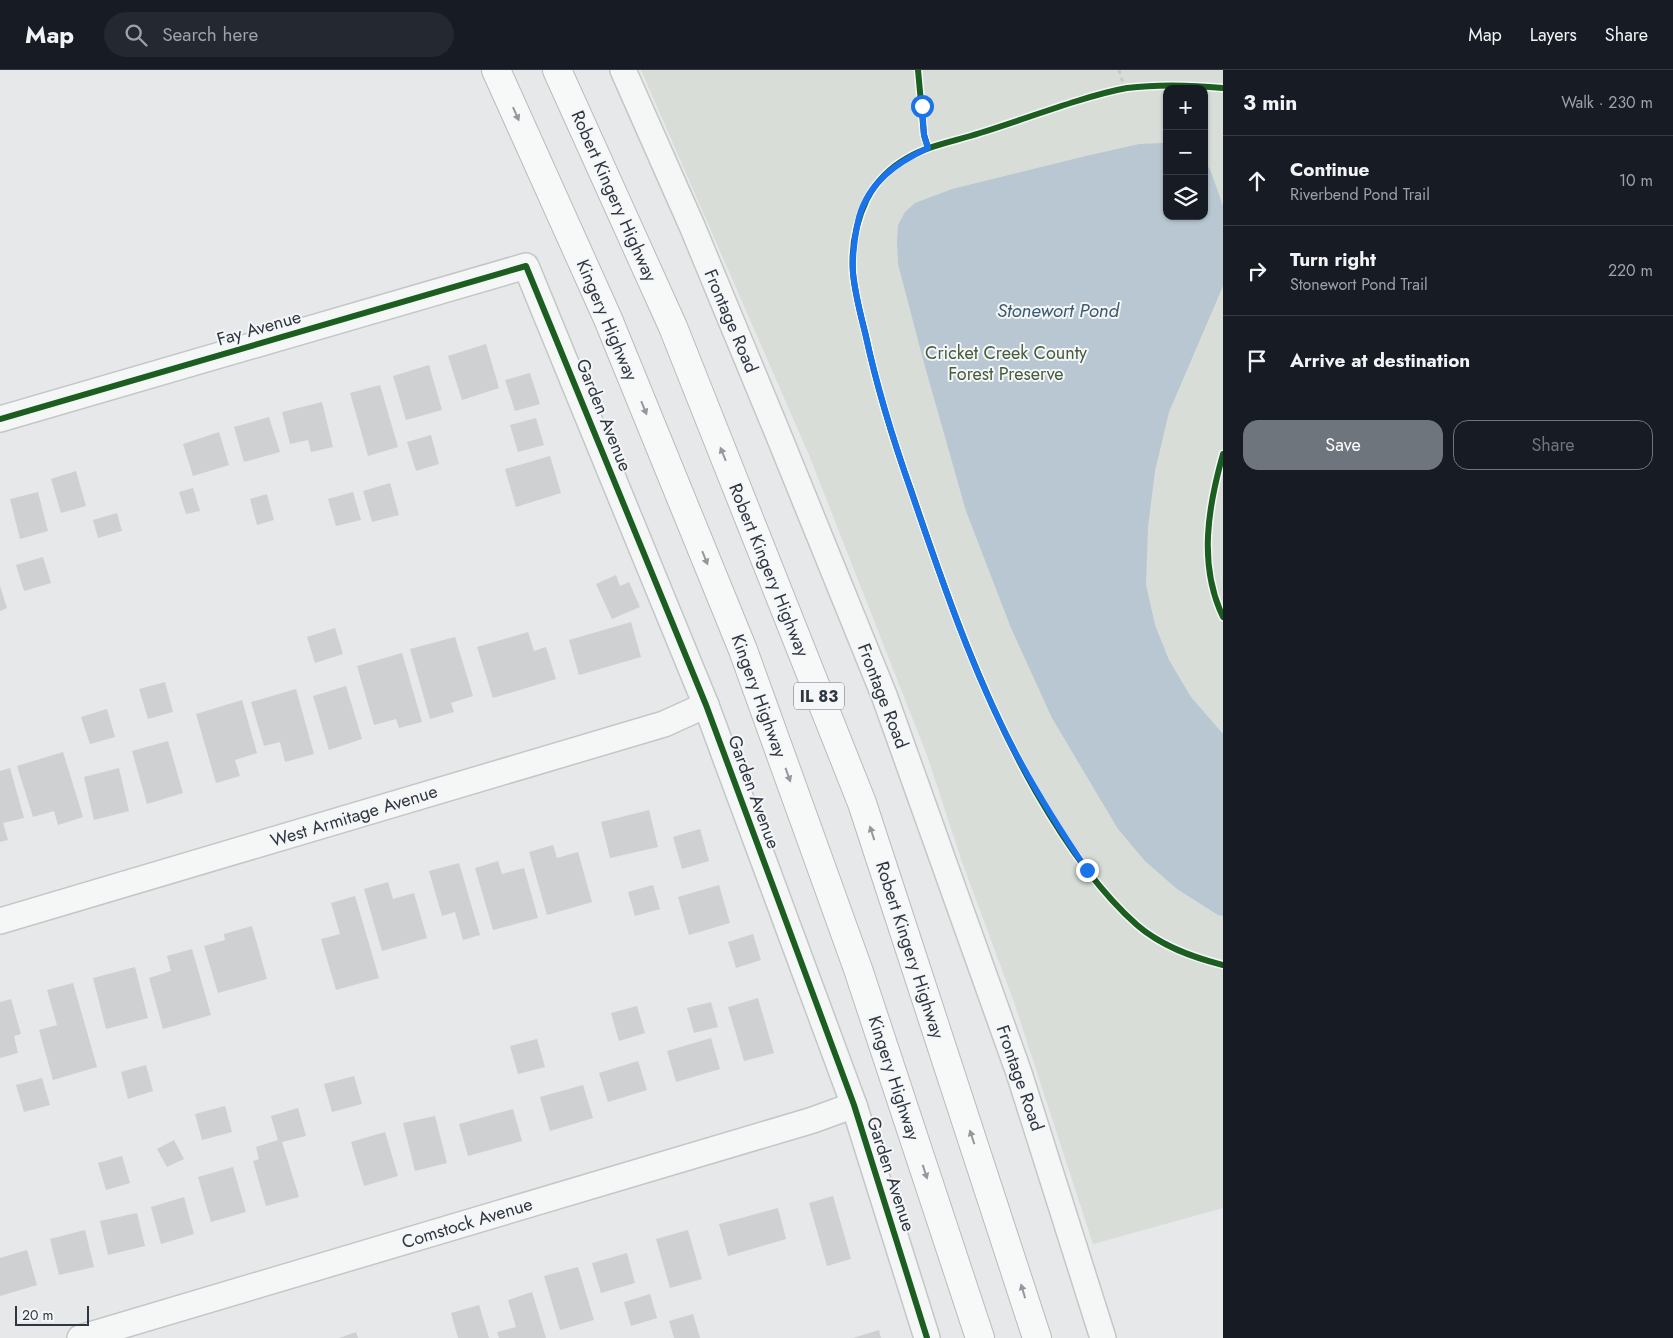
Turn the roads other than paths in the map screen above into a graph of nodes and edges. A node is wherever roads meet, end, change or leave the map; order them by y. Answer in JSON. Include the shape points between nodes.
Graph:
{"nodes":[{"id":1,"x":496,"y":70,"type":"edge"},
{"id":2,"x":557,"y":70,"type":"edge"},
{"id":3,"x":623,"y":70,"type":"edge"},
{"id":4,"x":526,"y":266,"type":"joint"},
{"id":5,"x":0,"y":419,"type":"edge"},
{"id":6,"x":706,"y":705,"type":"junction"},
{"id":7,"x":0,"y":921,"type":"edge"},
{"id":8,"x":854,"y":1104,"type":"junction"},
{"id":9,"x":80,"y":1338,"type":"edge"},
{"id":10,"x":927,"y":1338,"type":"edge"},
{"id":11,"x":980,"y":1338,"type":"edge"},
{"id":12,"x":1037,"y":1338,"type":"edge"},
{"id":13,"x":1103,"y":1338,"type":"edge"}],
"edges":[{"from":1,"to":11,"type":"highway","name":"Kingery Highway","one_way":true,"via":[[608,319],[743,650],[858,969]]},
{"from":12,"to":2,"type":"highway","name":"Robert Kingery Highway","number":"IL 83","one_way":true,"via":[[862,803],[672,327]]},
{"from":3,"to":13,"type":"street","name":"Frontage Road","via":[[711,272],[884,695],[1019,1073]]},
{"from":4,"to":5,"type":"street","name":"Fay Avenue"},
{"from":4,"to":6,"type":"street","name":"Garden Avenue"},
{"from":6,"to":7,"type":"street","name":"West Armitage Avenue","via":[[664,724]]},
{"from":6,"to":8,"type":"street","name":"Garden Avenue"},
{"from":8,"to":9,"type":"street","name":"Comstock Avenue","via":[[813,1120]]},
{"from":8,"to":10,"type":"street","name":"Garden Avenue"}]}
